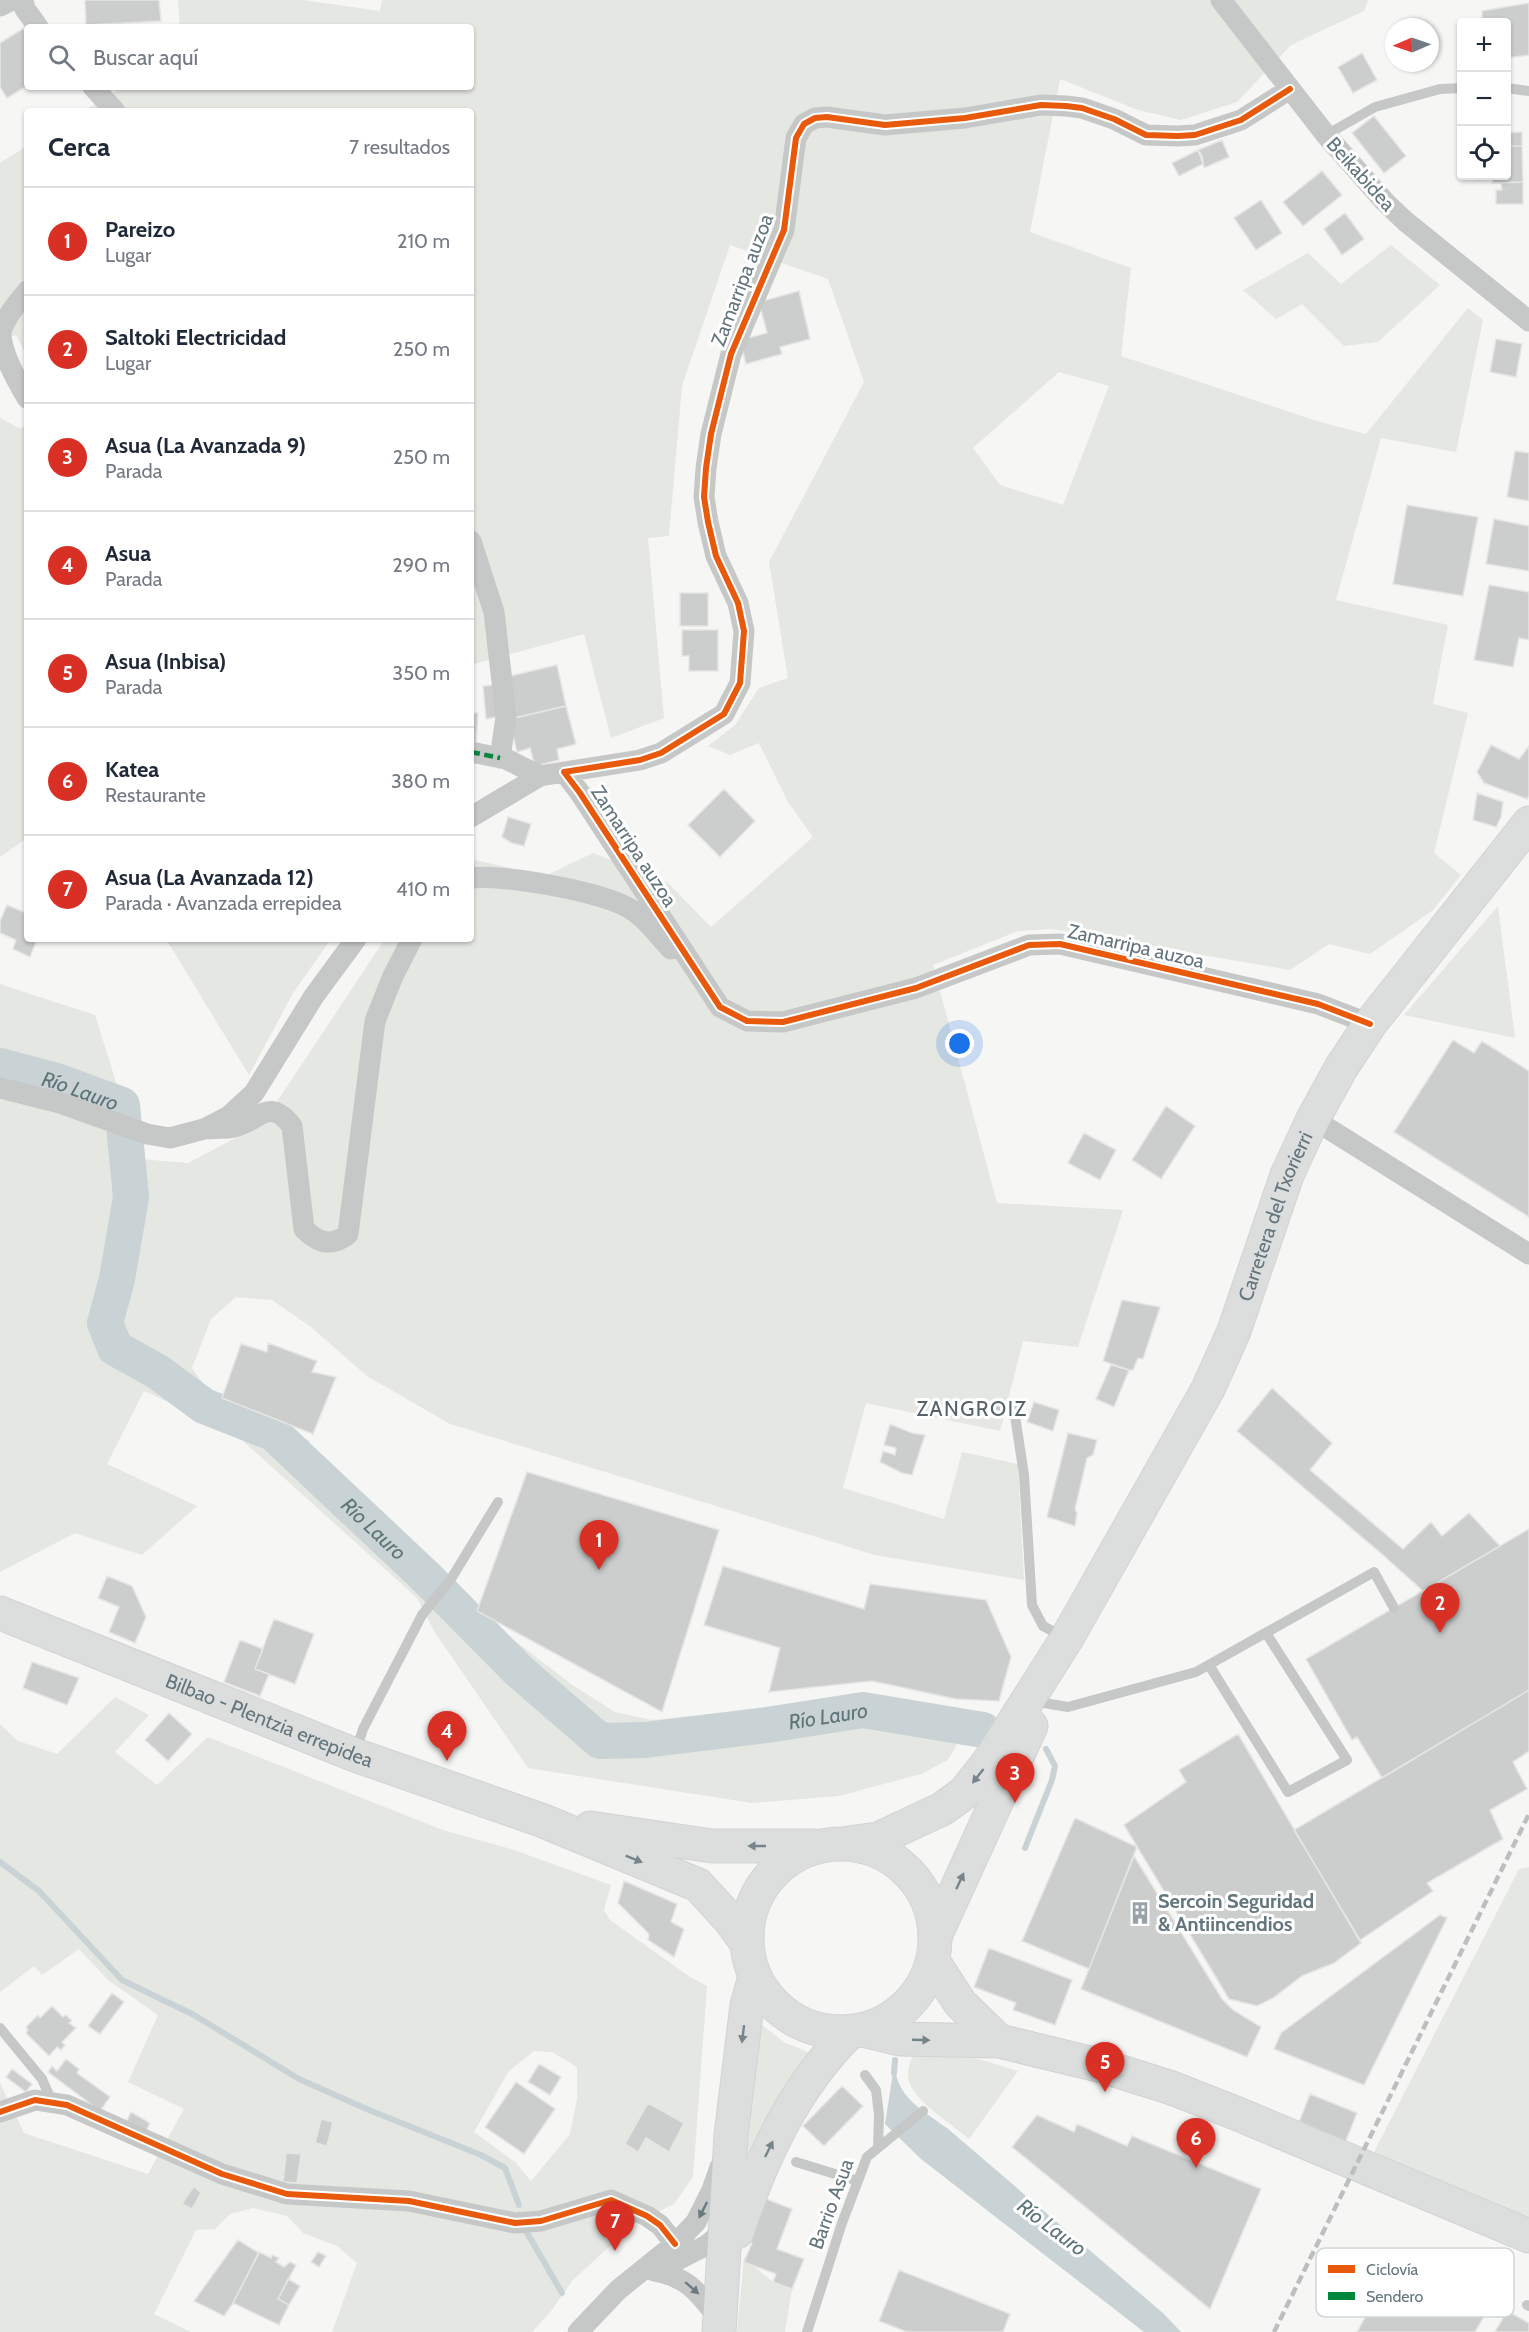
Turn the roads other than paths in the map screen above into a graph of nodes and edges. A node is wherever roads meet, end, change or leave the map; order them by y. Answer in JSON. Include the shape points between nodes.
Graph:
{"nodes":[{"id":1,"x":12,"y":0,"type":"edge"},
{"id":2,"x":23,"y":0,"type":"edge"},
{"id":3,"x":1221,"y":0,"type":"edge"},
{"id":4,"x":0,"y":6,"type":"edge"},
{"id":5,"x":36,"y":24,"type":"edge"},
{"id":6,"x":1457,"y":88,"type":"edge"},
{"id":7,"x":1290,"y":89,"type":"junction"},
{"id":8,"x":1511,"y":89,"type":"edge"},
{"id":9,"x":96,"y":90,"type":"edge"},
{"id":10,"x":1529,"y":91,"type":"edge"},
{"id":11,"x":112,"y":108,"type":"edge"},
{"id":12,"x":1326,"y":135,"type":"junction"},
{"id":13,"x":24,"y":295,"type":"edge"},
{"id":14,"x":1529,"y":321,"type":"edge"},
{"id":15,"x":24,"y":392,"type":"edge"},
{"id":16,"x":474,"y":550,"type":"edge"},
{"id":17,"x":474,"y":753,"type":"edge"},
{"id":18,"x":500,"y":758,"type":"junction"},
{"id":19,"x":564,"y":772,"type":"junction"},
{"id":20,"x":540,"y":776,"type":"junction"},
{"id":21,"x":474,"y":815,"type":"edge"},
{"id":22,"x":1529,"y":823,"type":"edge"},
{"id":23,"x":474,"y":878,"type":"edge"},
{"id":24,"x":354,"y":942,"type":"edge"},
{"id":25,"x":410,"y":942,"type":"edge"},
{"id":26,"x":700,"y":977,"type":"junction"},
{"id":27,"x":1370,"y":1024,"type":"junction"},
{"id":28,"x":0,"y":1088,"type":"edge"},
{"id":29,"x":1313,"y":1119,"type":"junction"},
{"id":30,"x":204,"y":1129,"type":"junction"},
{"id":31,"x":1529,"y":1254,"type":"edge"},
{"id":32,"x":984,"y":1410,"type":"dead end"},
{"id":33,"x":498,"y":1502,"type":"dead end"},
{"id":34,"x":1394,"y":1608,"type":"dead end"},
{"id":35,"x":0,"y":1613,"type":"edge"},
{"id":36,"x":1266,"y":1633,"type":"junction"},
{"id":37,"x":1067,"y":1638,"type":"junction"},
{"id":38,"x":1209,"y":1665,"type":"junction"},
{"id":39,"x":1044,"y":1703,"type":"junction"},
{"id":40,"x":355,"y":1755,"type":"junction"},
{"id":41,"x":541,"y":1820,"type":"junction"},
{"id":42,"x":848,"y":1843,"type":"junction"},
{"id":43,"x":815,"y":1846,"type":"junction"},
{"id":44,"x":746,"y":1941,"type":"junction"},
{"id":45,"x":934,"y":1948,"type":"junction"},
{"id":46,"x":754,"y":1977,"type":"junction"},
{"id":47,"x":0,"y":2028,"type":"edge"},
{"id":48,"x":856,"y":2031,"type":"junction"},
{"id":49,"x":999,"y":2041,"type":"junction"},
{"id":50,"x":865,"y":2075,"type":"dead end"},
{"id":51,"x":52,"y":2102,"type":"junction"},
{"id":52,"x":923,"y":2111,"type":"dead end"},
{"id":53,"x":0,"y":2112,"type":"edge"},
{"id":54,"x":731,"y":2135,"type":"junction"},
{"id":55,"x":878,"y":2148,"type":"junction"},
{"id":56,"x":796,"y":2162,"type":"dead end"},
{"id":57,"x":858,"y":2181,"type":"junction"},
{"id":58,"x":747,"y":2203,"type":"junction"},
{"id":59,"x":726,"y":2230,"type":"junction"},
{"id":60,"x":1529,"y":2236,"type":"edge"},
{"id":61,"x":675,"y":2244,"type":"junction"},
{"id":62,"x":646,"y":2273,"type":"junction"},
{"id":63,"x":720,"y":2313,"type":"edge"},
{"id":64,"x":578,"y":2332,"type":"edge"},
{"id":65,"x":807,"y":2332,"type":"edge"}],
"edges":[{"from":1,"to":4,"type":"street"},
{"from":2,"to":5,"type":"street"},
{"from":3,"to":7,"type":"street","name":"Beikabidea"},
{"from":6,"to":12,"type":"lane","via":[[1440,88],[1375,107]]},
{"from":7,"to":12,"type":"street","name":"Beikabidea"},
{"from":7,"to":19,"type":"street","name":"Zamarripa auzoa","via":[[1241,120],[1195,135],[1146,135],[1082,108],[1058,105],[885,125],[827,117],[804,124],[796,138],[784,230],[731,354],[706,468],[704,497],[708,522],[716,556],[738,603],[744,631],[741,683],[724,714],[661,753]]},
{"from":8,"to":10,"type":"lane"},
{"from":9,"to":11,"type":"street"},
{"from":12,"to":14,"type":"street","name":"Beikabidea","via":[[1405,221]]},
{"from":13,"to":15,"type":"street","via":[[1,334],[3,352]]},
{"from":16,"to":18,"type":"street","via":[[494,612],[506,717]]},
{"from":17,"to":18,"type":"street"},
{"from":18,"to":20,"type":"street"},
{"from":19,"to":20,"type":"street"},
{"from":19,"to":26,"type":"street","name":"Zamarripa auzoa"},
{"from":20,"to":21,"type":"street"},
{"from":22,"to":27,"type":"main road","name":"Carretera del Txorierri"},
{"from":23,"to":26,"type":"street","via":[[517,879],[615,902],[633,910]]},
{"from":24,"to":30,"type":"street","via":[[314,996],[254,1093],[229,1116]]},
{"from":25,"to":30,"type":"street","via":[[375,1021],[348,1234],[325,1243],[304,1229],[292,1126],[284,1115],[265,1112],[234,1127]]},
{"from":26,"to":27,"type":"street","name":"Zamarripa auzoa","via":[[720,1007],[747,1021],[783,1022],[916,988],[1029,945],[1060,944],[1318,1004]]},
{"from":27,"to":29,"type":"main road","name":"Carretera del Txorierri"},
{"from":28,"to":30,"type":"street","via":[[60,1103],[147,1134],[170,1138]]},
{"from":29,"to":31,"type":"street"},
{"from":29,"to":37,"type":"main road","name":"Carretera del Txorierri","via":[[1287,1175],[1234,1331],[1208,1389]]},
{"from":32,"to":37,"type":"lane","via":[[996,1405],[1012,1407],[1024,1475],[1032,1605],[1043,1626]]},
{"from":33,"to":40,"type":"lane","via":[[451,1579],[422,1615],[363,1729]]},
{"from":34,"to":36,"type":"lane","via":[[1374,1572]]},
{"from":35,"to":40,"type":"main road","name":"Bilbao - Plentzia errepidea"},
{"from":36,"to":38,"type":"lane"},
{"from":36,"to":38,"type":"lane","via":[[1347,1760],[1288,1792]]},
{"from":37,"to":39,"type":"main road","via":[[1059,1670]]},
{"from":37,"to":42,"type":"main road","one_way":true,"via":[[988,1763],[964,1793],[942,1809],[878,1839]]},
{"from":38,"to":39,"type":"lane","via":[[1068,1707]]},
{"from":45,"to":39,"type":"main road","one_way":true},
{"from":40,"to":41,"type":"main road","name":"Bilbao - Plentzia errepidea"},
{"from":43,"to":41,"type":"main road","one_way":true,"via":[[712,1846]]},
{"from":41,"to":44,"type":"main road","one_way":true,"via":[[698,1885]]},
{"from":42,"to":43,"type":"main road"},
{"from":42,"to":45,"type":"main road","via":[[875,1849],[899,1863],[918,1882],[930,1907]]},
{"from":43,"to":44,"type":"main road","via":[[792,1856],[772,1872],[757,1892],[748,1916]]},
{"from":44,"to":46,"type":"main road"},
{"from":45,"to":48,"type":"main road","via":[[923,1985],[907,2005],[887,2021]]},
{"from":45,"to":49,"type":"main road","via":[[960,2003]]},
{"from":46,"to":48,"type":"main road","via":[[771,2002],[793,2020],[821,2031]]},
{"from":46,"to":54,"type":"main road","one_way":true},
{"from":47,"to":51,"type":"lane","via":[[42,2079]]},
{"from":48,"to":49,"type":"main road","one_way":true,"via":[[900,2039]]},
{"from":58,"to":48,"type":"main road","one_way":true,"via":[[767,2150],[789,2111],[829,2053]]},
{"from":49,"to":60,"type":"main road","via":[[1172,2088]]},
{"from":50,"to":55,"type":"lane","via":[[876,2090]]},
{"from":51,"to":53,"type":"street","via":[[35,2100]]},
{"from":51,"to":61,"type":"street","via":[[67,2105],[222,2174],[287,2194],[410,2201],[515,2223],[541,2221],[611,2200],[647,2216]]},
{"from":52,"to":55,"type":"lane","name":"Barrio Asua"},
{"from":54,"to":59,"type":"main road"},
{"from":54,"to":61,"type":"street","one_way":true,"via":[[696,2222]]},
{"from":55,"to":57,"type":"lane","name":"Barrio Asua","via":[[867,2157]]},
{"from":56,"to":57,"type":"lane"},
{"from":57,"to":65,"type":"lane","name":"Barrio Asua"},
{"from":58,"to":59,"type":"street"},
{"from":58,"to":63,"type":"main road"},
{"from":59,"to":62,"type":"street","via":[[707,2245]]},
{"from":59,"to":63,"type":"main road"},
{"from":61,"to":62,"type":"street"},
{"from":62,"to":63,"type":"street","one_way":true,"via":[[675,2276],[693,2286]]},
{"from":62,"to":64,"type":"street","via":[[618,2290]]}]}
